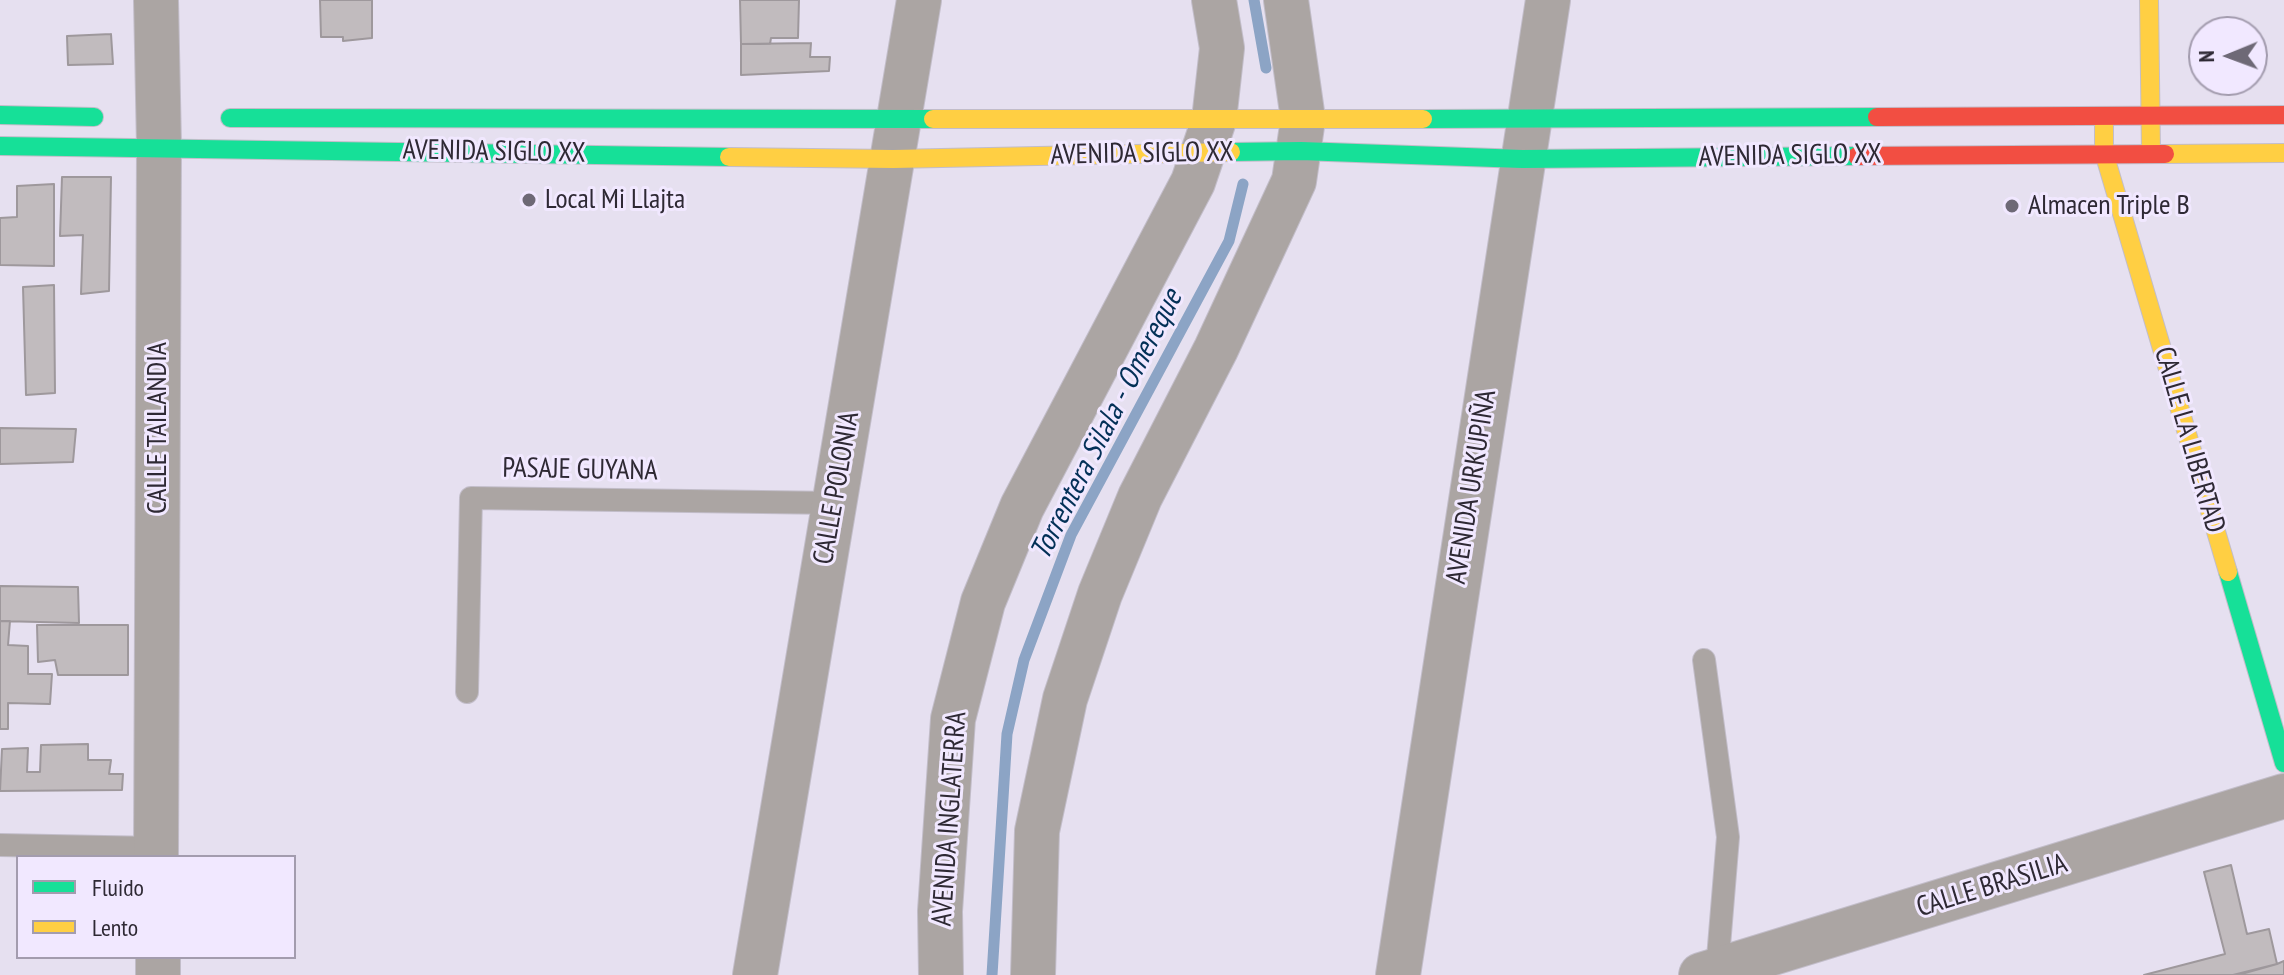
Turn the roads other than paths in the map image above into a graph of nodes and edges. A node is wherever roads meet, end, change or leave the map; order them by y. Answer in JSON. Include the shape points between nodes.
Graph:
{"nodes":[{"id":1,"x":156,"y":0,"type":"edge"},
{"id":2,"x":919,"y":0,"type":"edge"},
{"id":3,"x":1214,"y":0,"type":"edge"},
{"id":4,"x":1286,"y":0,"type":"edge"},
{"id":5,"x":1548,"y":0,"type":"edge"},
{"id":6,"x":2149,"y":0,"type":"edge"},
{"id":7,"x":0,"y":115,"type":"edge"},
{"id":8,"x":2151,"y":115,"type":"junction"},
{"id":9,"x":2284,"y":115,"type":"edge"},
{"id":10,"x":2104,"y":116,"type":"junction"},
{"id":11,"x":111,"y":117,"type":"dead end"},
{"id":12,"x":901,"y":117,"type":"junction"},
{"id":13,"x":1530,"y":117,"type":"junction"},
{"id":14,"x":206,"y":118,"type":"dead end"},
{"id":15,"x":159,"y":125,"type":"junction"},
{"id":16,"x":1302,"y":135,"type":"junction"},
{"id":17,"x":1209,"y":136,"type":"junction"},
{"id":18,"x":0,"y":146,"type":"edge"},
{"id":19,"x":2104,"y":153,"type":"junction"},
{"id":20,"x":2151,"y":153,"type":"junction"},
{"id":21,"x":2284,"y":153,"type":"edge"},
{"id":22,"x":893,"y":159,"type":"junction"},
{"id":23,"x":1522,"y":159,"type":"junction"},
{"id":24,"x":835,"y":503,"type":"junction"},
{"id":25,"x":1704,"y":660,"type":"dead end"},
{"id":26,"x":467,"y":692,"type":"dead end"},
{"id":27,"x":2284,"y":763,"type":"edge"},
{"id":28,"x":2284,"y":796,"type":"edge"},
{"id":29,"x":0,"y":845,"type":"edge"},
{"id":30,"x":156,"y":853,"type":"edge"},
{"id":31,"x":1709,"y":972,"type":"edge"},
{"id":32,"x":755,"y":975,"type":"edge"},
{"id":33,"x":941,"y":975,"type":"edge"},
{"id":34,"x":1033,"y":975,"type":"edge"},
{"id":35,"x":1398,"y":975,"type":"edge"}],
"edges":[{"from":1,"to":15,"type":"street","name":"CALLE TAILANDIA"},
{"from":2,"to":12,"type":"street","name":"CALLE POLONIA"},
{"from":3,"to":17,"type":"street","name":"AVENIDA INGLATERRA","via":[[1222,48]]},
{"from":4,"to":16,"type":"street"},
{"from":5,"to":13,"type":"street","name":"AVENIDA URKUPIÑA"},
{"from":6,"to":8,"type":"main road"},
{"from":7,"to":11,"type":"main road"},
{"from":8,"to":9,"type":"main road","name":"AVENIDA SIGLO XX"},
{"from":8,"to":10,"type":"main road","name":"AVENIDA SIGLO XX"},
{"from":8,"to":20,"type":"main road"},
{"from":10,"to":13,"type":"main road","name":"AVENIDA SIGLO XX"},
{"from":10,"to":19,"type":"main road","name":"CALLE LA LIBERTAD"},
{"from":12,"to":14,"type":"main road","name":"AVENIDA SIGLO XX"},
{"from":12,"to":17,"type":"main road","name":"AVENIDA SIGLO XX"},
{"from":12,"to":22,"type":"street","name":"CALLE POLONIA"},
{"from":13,"to":16,"type":"main road","name":"AVENIDA SIGLO XX"},
{"from":13,"to":23,"type":"street","name":"AVENIDA URKUPIÑA"},
{"from":15,"to":18,"type":"main road","name":"AVENIDA SIGLO XX"},
{"from":15,"to":22,"type":"main road","name":"AVENIDA SIGLO XX"},
{"from":15,"to":30,"type":"street","name":"CALLE TAILANDIA"},
{"from":16,"to":17,"type":"main road","name":"AVENIDA SIGLO XX"},
{"from":16,"to":17,"type":"main road","name":"AVENIDA SIGLO XX"},
{"from":16,"to":23,"type":"main road","name":"AVENIDA SIGLO XX"},
{"from":16,"to":34,"type":"street","via":[[1294,181],[1140,497],[1065,699],[1037,831]]},
{"from":17,"to":22,"type":"main road","name":"AVENIDA SIGLO XX"},
{"from":17,"to":33,"type":"street","name":"AVENIDA INGLATERRA","via":[[1193,182],[1149,270],[1022,507],[983,602],[953,719]]},
{"from":19,"to":20,"type":"main road","name":"AVENIDA SIGLO XX"},
{"from":19,"to":23,"type":"main road","name":"AVENIDA SIGLO XX"},
{"from":19,"to":27,"type":"main road","name":"CALLE LA LIBERTAD"},
{"from":20,"to":21,"type":"main road","name":"AVENIDA SIGLO XX"},
{"from":22,"to":24,"type":"street","name":"CALLE POLONIA"},
{"from":23,"to":35,"type":"street","name":"AVENIDA URKUPIÑA"},
{"from":24,"to":26,"type":"lane","name":"PASAJE GUYANA","via":[[471,498]]},
{"from":24,"to":32,"type":"street","name":"CALLE POLONIA"},
{"from":25,"to":31,"type":"lane","via":[[1728,837]]},
{"from":28,"to":31,"type":"street","name":"CALLE BRASILIA"},
{"from":29,"to":30,"type":"lane"}]}
